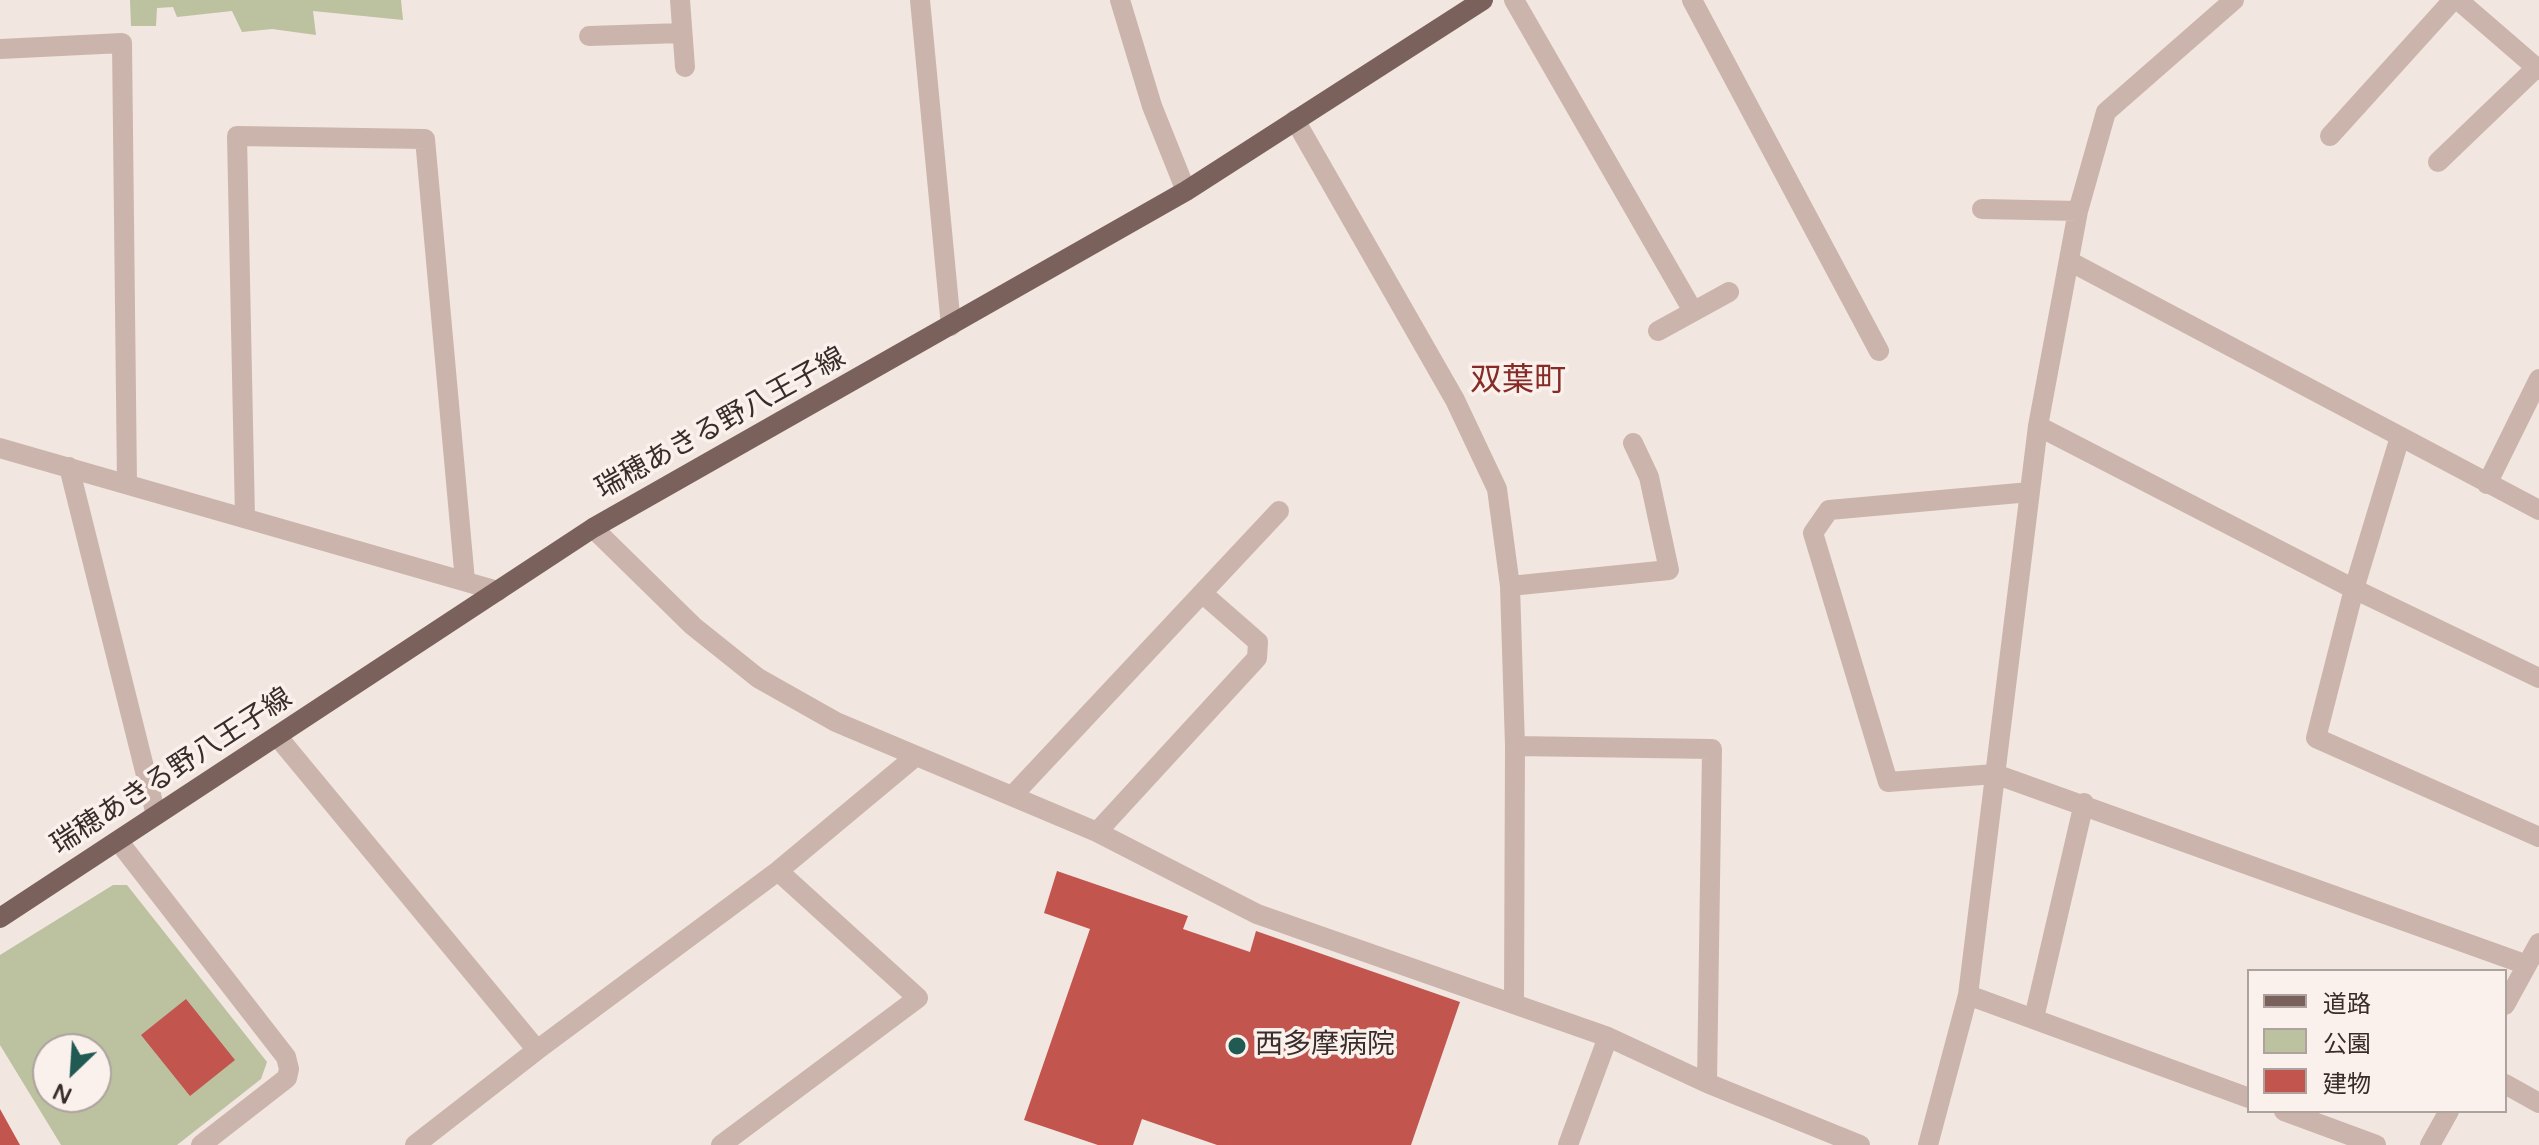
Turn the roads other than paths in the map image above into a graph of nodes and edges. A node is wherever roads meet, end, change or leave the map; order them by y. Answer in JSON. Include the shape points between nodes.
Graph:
{"nodes":[{"id":1,"x":680,"y":0,"type":"edge"},
{"id":2,"x":920,"y":0,"type":"edge"},
{"id":3,"x":1120,"y":0,"type":"edge"},
{"id":4,"x":1483,"y":0,"type":"edge"},
{"id":5,"x":1514,"y":0,"type":"edge"},
{"id":6,"x":1692,"y":0,"type":"edge"},
{"id":7,"x":2234,"y":0,"type":"edge"},
{"id":8,"x":2456,"y":0,"type":"edge"},
{"id":9,"x":682,"y":33,"type":"junction"},
{"id":10,"x":589,"y":36,"type":"dead end"},
{"id":11,"x":0,"y":49,"type":"edge"},
{"id":12,"x":685,"y":67,"type":"dead end"},
{"id":13,"x":2537,"y":69,"type":"edge"},
{"id":14,"x":1295,"y":120,"type":"junction"},
{"id":15,"x":2330,"y":136,"type":"dead end"},
{"id":16,"x":2438,"y":162,"type":"dead end"},
{"id":17,"x":1186,"y":191,"type":"junction"},
{"id":18,"x":1982,"y":209,"type":"dead end"},
{"id":19,"x":2078,"y":211,"type":"junction"},
{"id":20,"x":2069,"y":261,"type":"junction"},
{"id":21,"x":1729,"y":292,"type":"dead end"},
{"id":22,"x":1693,"y":311,"type":"junction"},
{"id":23,"x":951,"y":326,"type":"junction"},
{"id":24,"x":1658,"y":331,"type":"dead end"},
{"id":25,"x":1879,"y":351,"type":"dead end"},
{"id":26,"x":2539,"y":379,"type":"edge"},
{"id":27,"x":2038,"y":426,"type":"junction"},
{"id":28,"x":2400,"y":437,"type":"junction"},
{"id":29,"x":1633,"y":443,"type":"dead end"},
{"id":30,"x":0,"y":448,"type":"edge"},
{"id":31,"x":69,"y":467,"type":"junction"},
{"id":32,"x":127,"y":484,"type":"junction"},
{"id":33,"x":2487,"y":484,"type":"junction"},
{"id":34,"x":2030,"y":492,"type":"junction"},
{"id":35,"x":2539,"y":510,"type":"edge"},
{"id":36,"x":1279,"y":511,"type":"dead end"},
{"id":37,"x":245,"y":518,"type":"junction"},
{"id":38,"x":593,"y":528,"type":"junction"},
{"id":39,"x":465,"y":581,"type":"junction"},
{"id":40,"x":1510,"y":586,"type":"junction"},
{"id":41,"x":2354,"y":589,"type":"junction"},
{"id":42,"x":498,"y":591,"type":"junction"},
{"id":43,"x":1202,"y":593,"type":"junction"},
{"id":44,"x":2539,"y":678,"type":"edge"},
{"id":45,"x":277,"y":736,"type":"junction"},
{"id":46,"x":1515,"y":746,"type":"junction"},
{"id":47,"x":916,"y":756,"type":"junction"},
{"id":48,"x":1995,"y":774,"type":"junction"},
{"id":49,"x":1013,"y":795,"type":"junction"},
{"id":50,"x":2084,"y":803,"type":"junction"},
{"id":51,"x":156,"y":815,"type":"junction"},
{"id":52,"x":1097,"y":832,"type":"junction"},
{"id":53,"x":2539,"y":837,"type":"edge"},
{"id":54,"x":119,"y":842,"type":"junction"},
{"id":55,"x":778,"y":871,"type":"junction"},
{"id":56,"x":0,"y":918,"type":"edge"},
{"id":57,"x":2539,"y":943,"type":"edge"},
{"id":58,"x":2527,"y":965,"type":"junction"},
{"id":59,"x":1968,"y":995,"type":"junction"},
{"id":60,"x":2507,"y":1001,"type":"edge"},
{"id":61,"x":1514,"y":1003,"type":"junction"},
{"id":62,"x":2034,"y":1018,"type":"junction"},
{"id":63,"x":1608,"y":1037,"type":"junction"},
{"id":64,"x":537,"y":1050,"type":"junction"},
{"id":65,"x":1707,"y":1083,"type":"junction"},
{"id":66,"x":2507,"y":1085,"type":"edge"},
{"id":67,"x":2247,"y":1097,"type":"edge"},
{"id":68,"x":2539,"y":1103,"type":"edge"},
{"id":69,"x":2289,"y":1113,"type":"edge"},
{"id":70,"x":2448,"y":1113,"type":"edge"},
{"id":71,"x":201,"y":1145,"type":"edge"},
{"id":72,"x":415,"y":1145,"type":"edge"},
{"id":73,"x":721,"y":1145,"type":"edge"},
{"id":74,"x":1568,"y":1145,"type":"edge"},
{"id":75,"x":1860,"y":1145,"type":"edge"},
{"id":76,"x":1928,"y":1145,"type":"edge"},
{"id":77,"x":2376,"y":1145,"type":"edge"},
{"id":78,"x":2430,"y":1145,"type":"edge"}],
"edges":[{"from":1,"to":9,"type":"street"},
{"from":2,"to":23,"type":"street"},
{"from":3,"to":17,"type":"street","via":[[1152,106]]},
{"from":4,"to":14,"type":"main road","name":"瑞穂あきる野八王子線"},
{"from":5,"to":22,"type":"street"},
{"from":6,"to":25,"type":"street"},
{"from":7,"to":19,"type":"street","via":[[2106,112]]},
{"from":8,"to":13,"type":"street"},
{"from":8,"to":15,"type":"street"},
{"from":9,"to":10,"type":"street"},
{"from":9,"to":12,"type":"street"},
{"from":11,"to":32,"type":"street","via":[[122,43]]},
{"from":13,"to":16,"type":"street"},
{"from":14,"to":17,"type":"main road","name":"瑞穂あきる野八王子線"},
{"from":14,"to":40,"type":"street","via":[[1455,400],[1497,489]]},
{"from":17,"to":23,"type":"main road","name":"瑞穂あきる野八王子線"},
{"from":18,"to":19,"type":"street"},
{"from":19,"to":20,"type":"street"},
{"from":20,"to":27,"type":"street"},
{"from":20,"to":28,"type":"street"},
{"from":21,"to":22,"type":"street"},
{"from":22,"to":24,"type":"street"},
{"from":23,"to":38,"type":"main road","name":"瑞穂あきる野八王子線"},
{"from":26,"to":33,"type":"street"},
{"from":27,"to":34,"type":"street"},
{"from":27,"to":41,"type":"street"},
{"from":28,"to":33,"type":"street"},
{"from":28,"to":41,"type":"street"},
{"from":29,"to":40,"type":"street","via":[[1649,477],[1669,570]]},
{"from":30,"to":31,"type":"street"},
{"from":31,"to":32,"type":"street"},
{"from":31,"to":51,"type":"street"},
{"from":32,"to":37,"type":"street"},
{"from":33,"to":35,"type":"street"},
{"from":34,"to":48,"type":"street"},
{"from":34,"to":48,"type":"street","via":[[1829,510],[1813,533],[1888,782]]},
{"from":36,"to":43,"type":"street"},
{"from":37,"to":39,"type":"street"},
{"from":37,"to":39,"type":"street","via":[[237,136],[425,139]]},
{"from":38,"to":42,"type":"main road","name":"瑞穂あきる野八王子線"},
{"from":38,"to":47,"type":"street","via":[[693,626],[758,678],[836,722]]},
{"from":39,"to":42,"type":"street"},
{"from":40,"to":46,"type":"street"},
{"from":41,"to":44,"type":"street"},
{"from":41,"to":53,"type":"street","via":[[2316,738]]},
{"from":42,"to":45,"type":"main road","name":"瑞穂あきる野八王子線"},
{"from":43,"to":49,"type":"street"},
{"from":43,"to":52,"type":"street","via":[[1258,642],[1257,658]]},
{"from":45,"to":51,"type":"main road","name":"瑞穂あきる野八王子線"},
{"from":45,"to":64,"type":"street"},
{"from":46,"to":61,"type":"street"},
{"from":46,"to":65,"type":"street","via":[[1712,749]]},
{"from":47,"to":49,"type":"street"},
{"from":47,"to":55,"type":"street"},
{"from":48,"to":50,"type":"street"},
{"from":48,"to":59,"type":"street"},
{"from":49,"to":52,"type":"street"},
{"from":50,"to":58,"type":"street"},
{"from":50,"to":62,"type":"street"},
{"from":51,"to":54,"type":"main road","name":"瑞穂あきる野八王子線"},
{"from":52,"to":61,"type":"street","via":[[1257,914]]},
{"from":54,"to":56,"type":"main road","name":"瑞穂あきる野八王子線"},
{"from":54,"to":71,"type":"street","via":[[286,1057],[287,1078]]},
{"from":55,"to":64,"type":"street"},
{"from":55,"to":73,"type":"street","via":[[918,998]]},
{"from":57,"to":58,"type":"street"},
{"from":58,"to":60,"type":"street"},
{"from":59,"to":62,"type":"street"},
{"from":59,"to":76,"type":"street"},
{"from":61,"to":63,"type":"street"},
{"from":62,"to":67,"type":"street"},
{"from":63,"to":65,"type":"street"},
{"from":63,"to":74,"type":"street"},
{"from":64,"to":72,"type":"street"},
{"from":65,"to":75,"type":"street"},
{"from":66,"to":68,"type":"street"},
{"from":69,"to":77,"type":"street"},
{"from":70,"to":78,"type":"street"}]}
